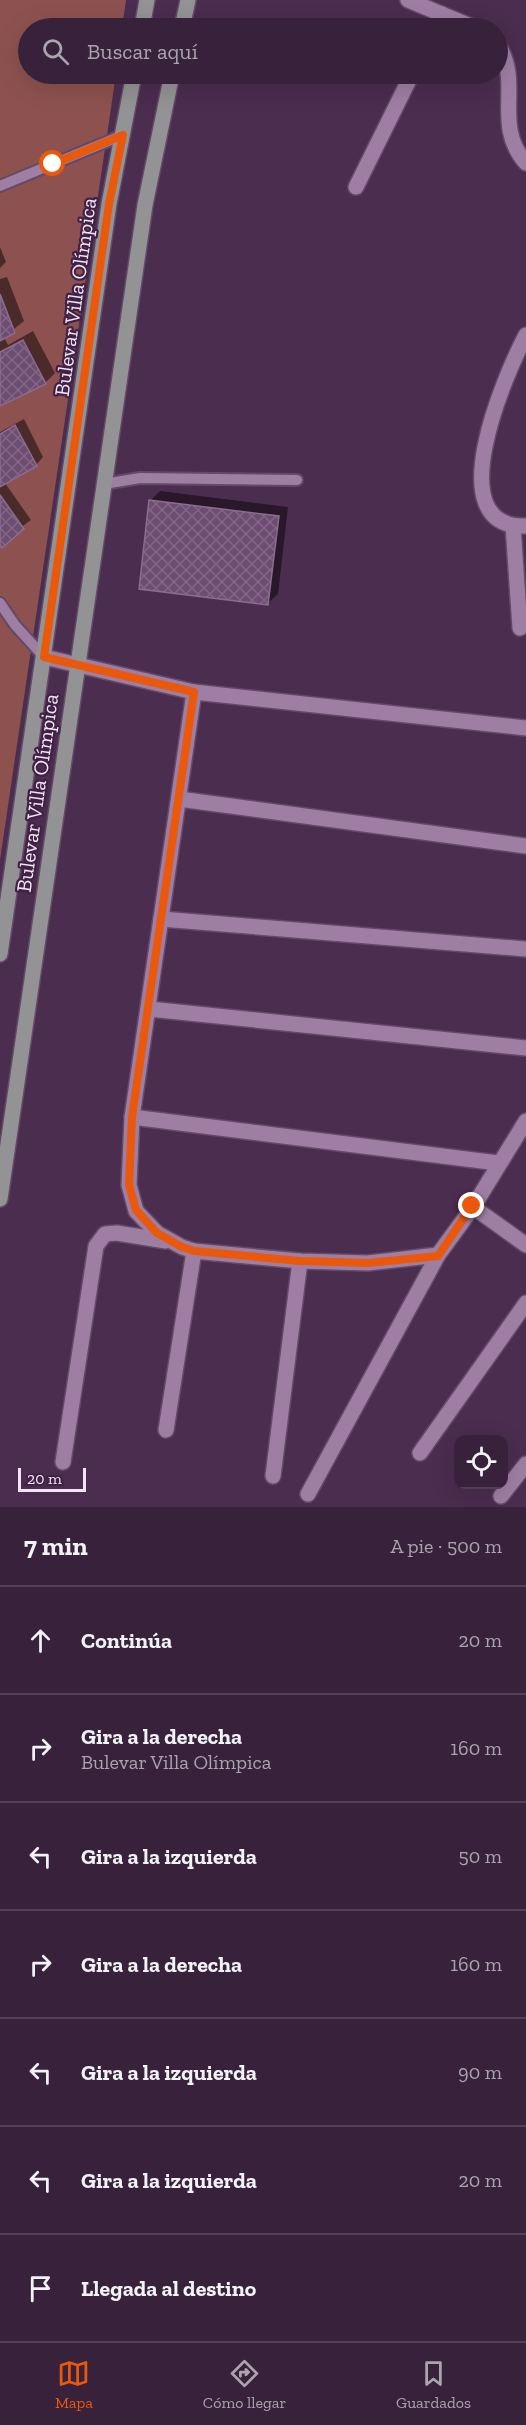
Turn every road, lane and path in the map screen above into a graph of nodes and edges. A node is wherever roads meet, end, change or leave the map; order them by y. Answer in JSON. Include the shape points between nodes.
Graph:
{"nodes":[{"id":1,"x":147,"y":0,"type":"edge"},
{"id":2,"x":188,"y":0,"type":"edge"},
{"id":3,"x":408,"y":0,"type":"edge"},
{"id":4,"x":442,"y":14,"type":"junction"},
{"id":5,"x":144,"y":18,"type":"edge"},
{"id":6,"x":184,"y":18,"type":"edge"},
{"id":7,"x":440,"y":18,"type":"edge"},
{"id":8,"x":451,"y":18,"type":"edge"},
{"id":9,"x":508,"y":74,"type":"edge"},
{"id":10,"x":132,"y":84,"type":"edge"},
{"id":11,"x":170,"y":84,"type":"edge"},
{"id":12,"x":407,"y":84,"type":"edge"},
{"id":13,"x":123,"y":135,"type":"junction"},
{"id":14,"x":526,"y":163,"type":"edge"},
{"id":15,"x":0,"y":186,"type":"edge"},
{"id":16,"x":356,"y":187,"type":"dead end"},
{"id":17,"x":526,"y":335,"type":"edge"},
{"id":18,"x":297,"y":480,"type":"dead end"},
{"id":19,"x":104,"y":483,"type":"junction"},
{"id":20,"x":520,"y":526,"type":"edge"},
{"id":21,"x":0,"y":603,"type":"edge"},
{"id":22,"x":520,"y":628,"type":"dead end"},
{"id":23,"x":44,"y":657,"type":"junction"},
{"id":24,"x":77,"y":664,"type":"junction"},
{"id":25,"x":194,"y":692,"type":"junction"},
{"id":26,"x":526,"y":728,"type":"edge"},
{"id":27,"x":179,"y":799,"type":"junction"},
{"id":28,"x":526,"y":846,"type":"edge"},
{"id":29,"x":4,"y":894,"type":"edge"},
{"id":30,"x":161,"y":919,"type":"junction"},
{"id":31,"x":526,"y":949,"type":"edge"},
{"id":32,"x":0,"y":954,"type":"edge"},
{"id":33,"x":149,"y":1009,"type":"junction"},
{"id":34,"x":526,"y":1048,"type":"edge"},
{"id":35,"x":132,"y":1117,"type":"junction"},
{"id":36,"x":526,"y":1121,"type":"edge"},
{"id":37,"x":498,"y":1164,"type":"junction"},
{"id":38,"x":0,"y":1199,"type":"edge"},
{"id":39,"x":472,"y":1206,"type":"junction"},
{"id":40,"x":172,"y":1242,"type":"junction"},
{"id":41,"x":526,"y":1245,"type":"edge"},
{"id":42,"x":194,"y":1251,"type":"junction"},
{"id":43,"x":438,"y":1256,"type":"junction"},
{"id":44,"x":300,"y":1261,"type":"junction"},
{"id":45,"x":526,"y":1302,"type":"edge"},
{"id":46,"x":166,"y":1430,"type":"dead end"},
{"id":47,"x":420,"y":1453,"type":"dead end"},
{"id":48,"x":63,"y":1462,"type":"dead end"},
{"id":49,"x":526,"y":1464,"type":"edge"},
{"id":50,"x":273,"y":1476,"type":"dead end"},
{"id":51,"x":308,"y":1494,"type":"dead end"},
{"id":52,"x":501,"y":1496,"type":"dead end"}],
"edges":[{"from":1,"to":5,"type":"main road"},
{"from":2,"to":6,"type":"main road"},
{"from":3,"to":4,"type":"street"},
{"from":4,"to":7,"type":"street"},
{"from":4,"to":8,"type":"street"},
{"from":9,"to":14,"type":"street","via":[[509,134]]},
{"from":10,"to":13,"type":"main road","name":"Bulevar Villa Olímpica"},
{"from":11,"to":19,"type":"main road","name":"Bulevar Villa Olímpica","via":[[145,205]]},
{"from":12,"to":16,"type":"street"},
{"from":13,"to":15,"type":"lane"},
{"from":13,"to":23,"type":"main road","name":"Bulevar Villa Olímpica","via":[[109,204]]},
{"from":17,"to":20,"type":"street","via":[[488,429],[481,465],[483,497],[493,514]]},
{"from":18,"to":19,"type":"lane","via":[[140,478]]},
{"from":19,"to":24,"type":"main road","name":"Bulevar Villa Olímpica"},
{"from":20,"to":22,"type":"street"},
{"from":21,"to":23,"type":"lane"},
{"from":23,"to":24,"type":"street"},
{"from":23,"to":29,"type":"main road","name":"Bulevar Villa Olímpica"},
{"from":24,"to":25,"type":"street"},
{"from":24,"to":38,"type":"main road","name":"Bulevar Villa Olímpica"},
{"from":25,"to":26,"type":"street"},
{"from":25,"to":27,"type":"street"},
{"from":27,"to":28,"type":"street"},
{"from":27,"to":30,"type":"street"},
{"from":29,"to":32,"type":"main road","name":"Bulevar Villa Olímpica"},
{"from":30,"to":31,"type":"street"},
{"from":30,"to":33,"type":"street"},
{"from":33,"to":34,"type":"street"},
{"from":33,"to":35,"type":"street"},
{"from":35,"to":37,"type":"street"},
{"from":35,"to":40,"type":"street","via":[[129,1185],[136,1210],[157,1233]]},
{"from":36,"to":37,"type":"street"},
{"from":37,"to":39,"type":"street"},
{"from":39,"to":41,"type":"street"},
{"from":39,"to":43,"type":"street"},
{"from":40,"to":42,"type":"street"},
{"from":40,"to":48,"type":"street","via":[[117,1233],[105,1234],[96,1246]]},
{"from":42,"to":44,"type":"street"},
{"from":42,"to":46,"type":"street"},
{"from":43,"to":44,"type":"street","via":[[368,1263]]},
{"from":43,"to":51,"type":"street"},
{"from":44,"to":50,"type":"street"},
{"from":45,"to":47,"type":"street"},
{"from":49,"to":52,"type":"street"}]}
